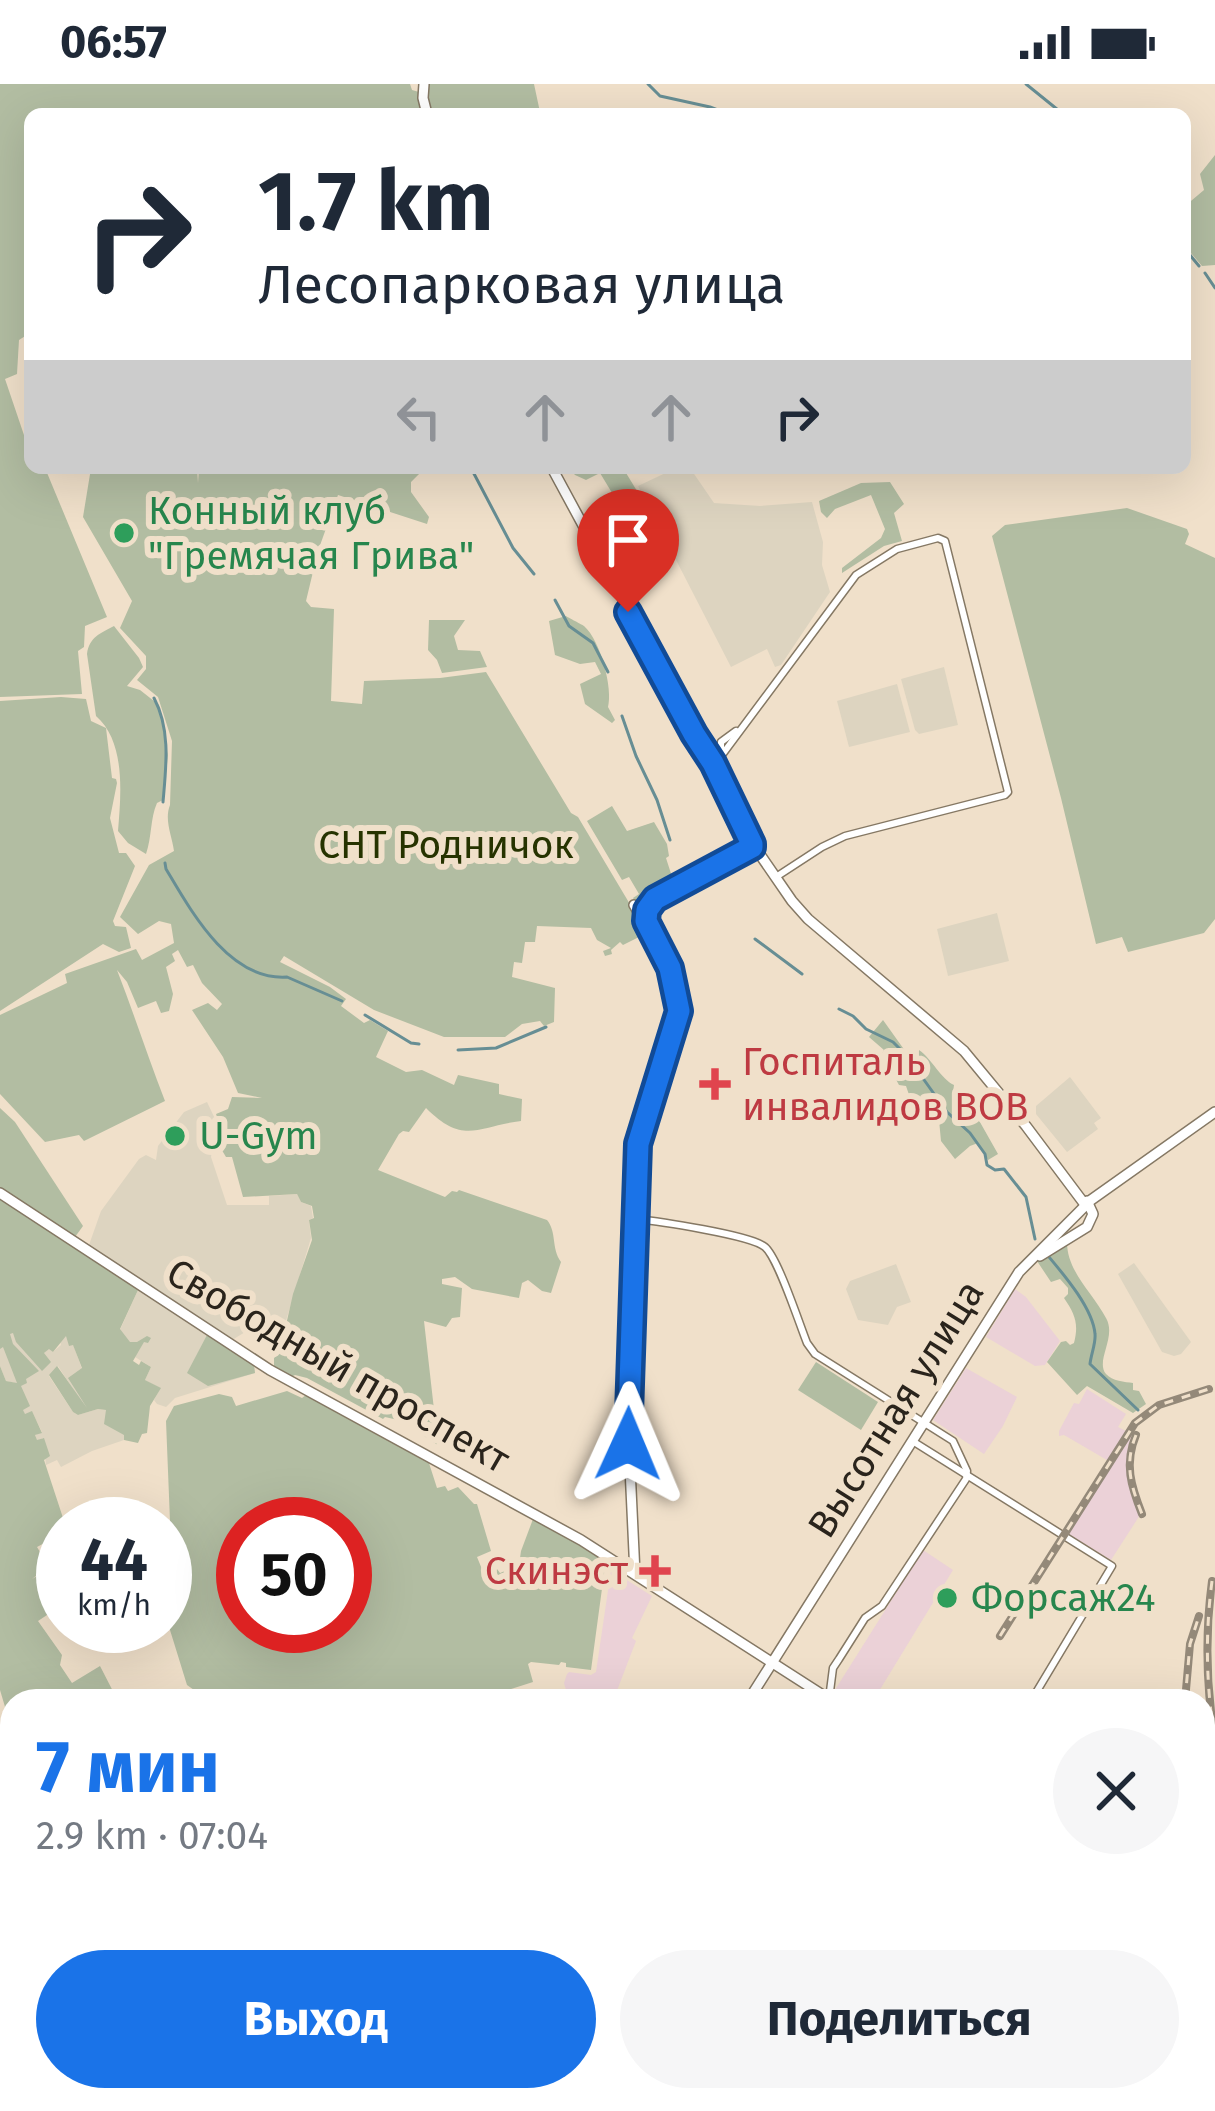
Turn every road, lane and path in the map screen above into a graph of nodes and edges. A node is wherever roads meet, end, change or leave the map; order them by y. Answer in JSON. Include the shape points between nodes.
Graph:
{"nodes":[{"id":1,"x":555,"y":474,"type":"edge"},
{"id":2,"x":708,"y":765,"type":"junction"},
{"id":3,"x":751,"y":846,"type":"junction"},
{"id":4,"x":776,"y":877,"type":"junction"},
{"id":5,"x":1215,"y":1114,"type":"edge"},
{"id":6,"x":1075,"y":1188,"type":"junction"},
{"id":7,"x":0,"y":1192,"type":"edge"},
{"id":8,"x":1091,"y":1201,"type":"junction"},
{"id":9,"x":636,"y":1202,"type":"junction"},
{"id":10,"x":1074,"y":1218,"type":"junction"},
{"id":11,"x":635,"y":1219,"type":"junction"},
{"id":12,"x":649,"y":1220,"type":"junction"},
{"id":13,"x":1025,"y":1265,"type":"junction"},
{"id":14,"x":931,"y":1409,"type":"junction"},
{"id":15,"x":922,"y":1422,"type":"junction"},
{"id":16,"x":934,"y":1429,"type":"junction"},
{"id":17,"x":911,"y":1440,"type":"junction"},
{"id":18,"x":968,"y":1475,"type":"junction"},
{"id":19,"x":635,"y":1574,"type":"junction"},
{"id":20,"x":782,"y":1644,"type":"junction"},
{"id":21,"x":771,"y":1661,"type":"junction"},
{"id":22,"x":789,"y":1672,"type":"junction"},
{"id":23,"x":753,"y":1689,"type":"edge"},
{"id":24,"x":816,"y":1689,"type":"edge"},
{"id":25,"x":831,"y":1689,"type":"edge"},
{"id":26,"x":1038,"y":1689,"type":"edge"}],
"edges":[{"from":1,"to":2,"type":"main road"},
{"from":2,"to":3,"type":"main road"},
{"from":2,"to":4,"type":"street","via":[[856,574],[897,549],[945,541],[1008,792],[845,836]]},
{"from":3,"to":4,"type":"main road"},
{"from":3,"to":9,"type":"main road","via":[[642,911],[677,981],[679,1007],[643,1124]]},
{"from":4,"to":6,"type":"main road","via":[[808,919],[970,1058]]},
{"from":5,"to":8,"type":"main road"},
{"from":6,"to":8,"type":"main road"},
{"from":6,"to":10,"type":"main road"},
{"from":7,"to":19,"type":"main road","name":"Свободный проспект","via":[[269,1370]]},
{"from":8,"to":10,"type":"main road","name":"Высотная улица"},
{"from":8,"to":13,"type":"main road","via":[[1089,1226]]},
{"from":9,"to":11,"type":"main road"},
{"from":9,"to":12,"type":"street"},
{"from":10,"to":13,"type":"main road","name":"Высотная улица"},
{"from":11,"to":12,"type":"street"},
{"from":11,"to":19,"type":"main road","via":[[628,1433]]},
{"from":12,"to":15,"type":"street","via":[[756,1242],[770,1252],[813,1352]]},
{"from":13,"to":14,"type":"main road","name":"Высотная улица"},
{"from":14,"to":15,"type":"main road","name":"Высотная улица"},
{"from":14,"to":16,"type":"street"},
{"from":15,"to":16,"type":"street"},
{"from":15,"to":17,"type":"main road","name":"Высотная улица"},
{"from":16,"to":18,"type":"street","via":[[956,1446]]},
{"from":17,"to":18,"type":"street"},
{"from":17,"to":20,"type":"main road","name":"Высотная улица"},
{"from":18,"to":25,"type":"street","via":[[838,1659]]},
{"from":18,"to":26,"type":"street","via":[[1112,1566]]},
{"from":19,"to":21,"type":"main road","name":"Свободный проспект"},
{"from":20,"to":21,"type":"main road","name":"Высотная улица"},
{"from":20,"to":22,"type":"main road"},
{"from":21,"to":22,"type":"main road","name":"Свободный проспект"},
{"from":21,"to":23,"type":"main road","name":"Высотная улица"},
{"from":22,"to":24,"type":"main road","name":"Свободный проспект"}]}
